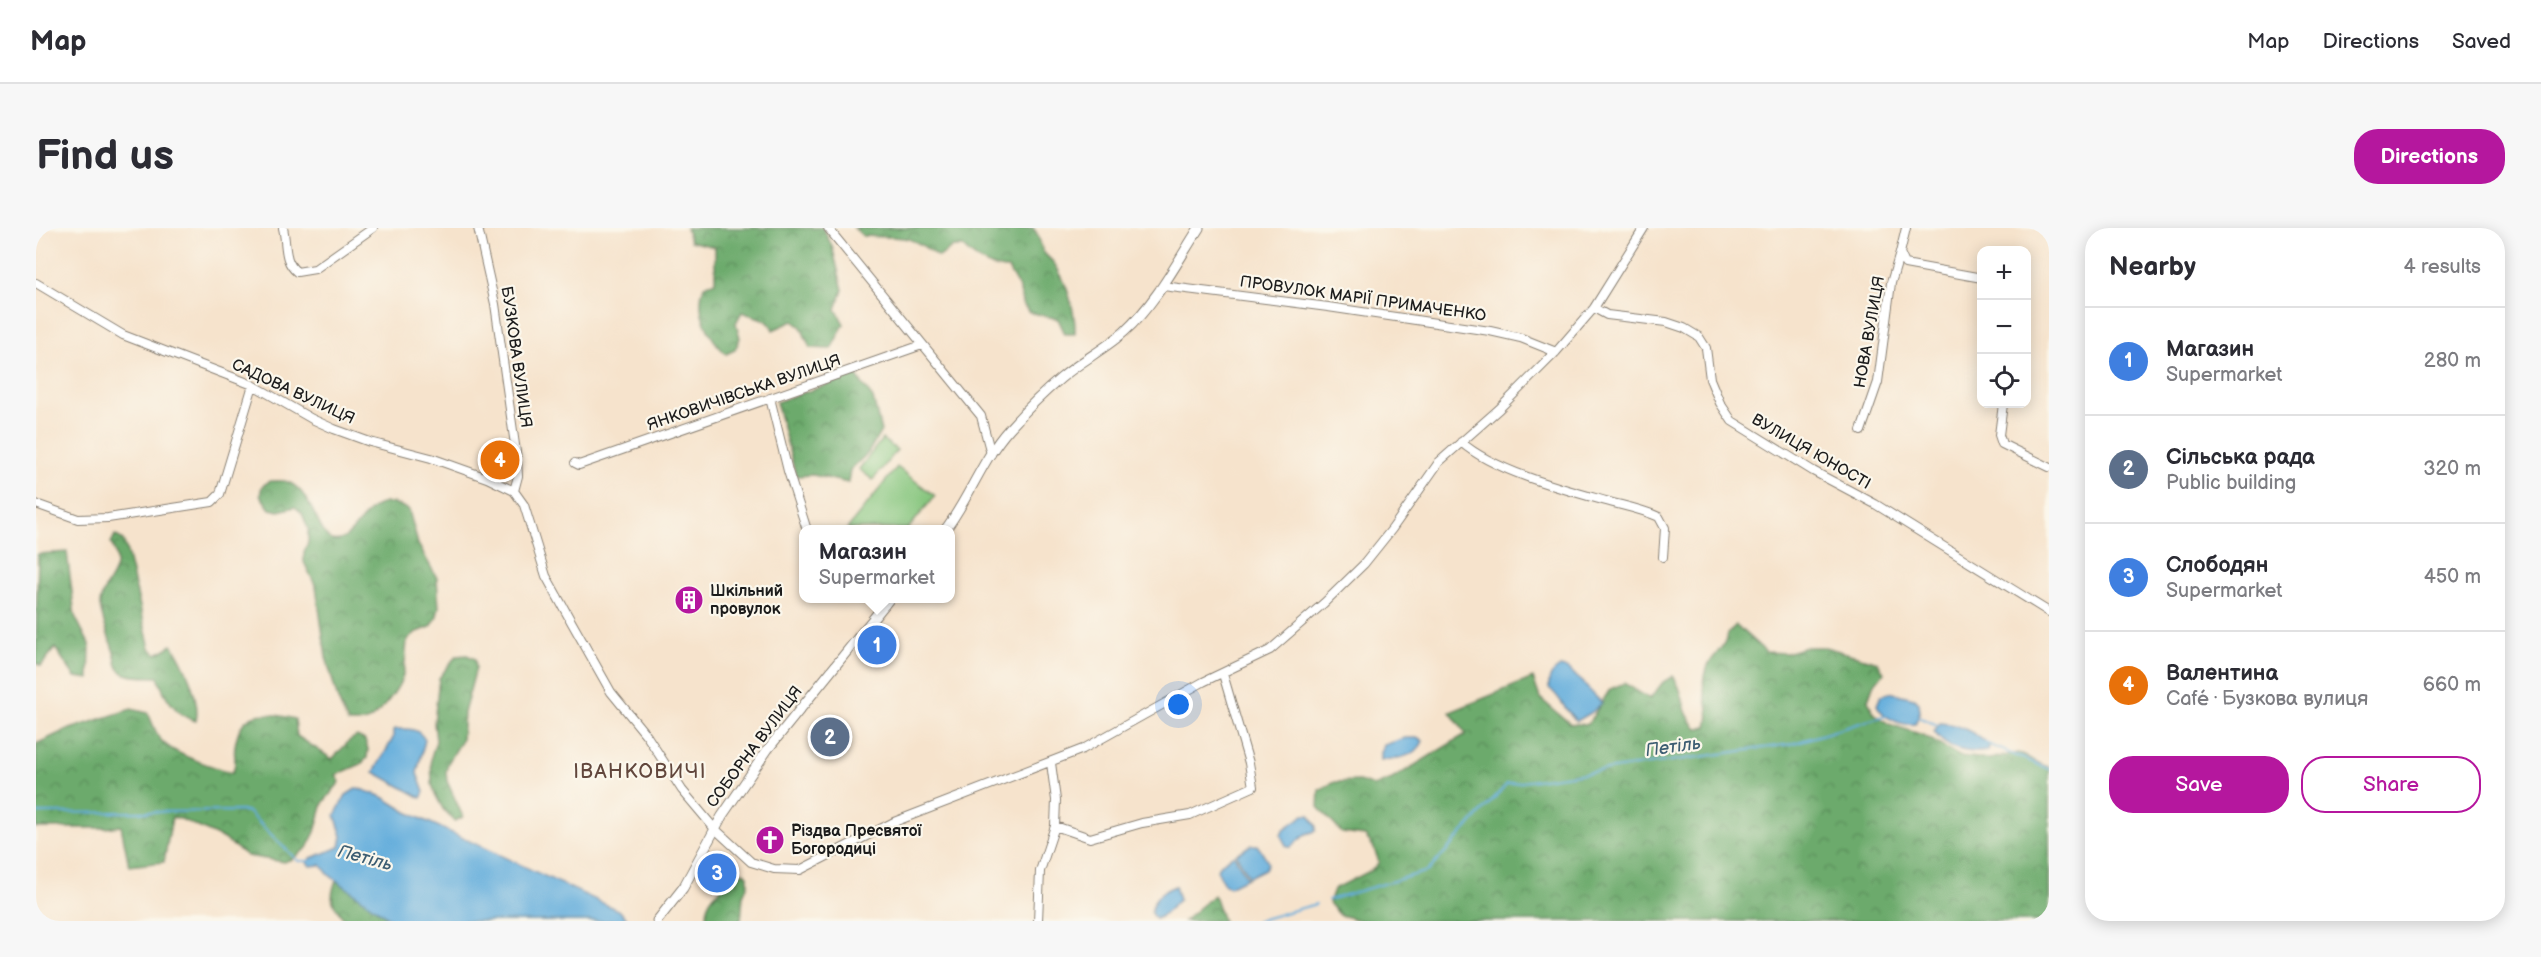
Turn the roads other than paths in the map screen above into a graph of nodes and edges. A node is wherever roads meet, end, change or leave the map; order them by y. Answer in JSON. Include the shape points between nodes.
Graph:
{"nodes":[{"id":1,"x":284,"y":228,"type":"edge"},
{"id":2,"x":373,"y":228,"type":"edge"},
{"id":3,"x":478,"y":228,"type":"edge"},
{"id":4,"x":828,"y":228,"type":"edge"},
{"id":5,"x":1198,"y":228,"type":"edge"},
{"id":6,"x":1644,"y":228,"type":"edge"},
{"id":7,"x":1906,"y":228,"type":"edge"},
{"id":8,"x":1900,"y":253,"type":"junction"},
{"id":9,"x":1977,"y":277,"type":"edge"},
{"id":10,"x":36,"y":283,"type":"edge"},
{"id":11,"x":1163,"y":286,"type":"junction"},
{"id":12,"x":1594,"y":308,"type":"junction"},
{"id":13,"x":922,"y":345,"type":"junction"},
{"id":14,"x":1556,"y":352,"type":"junction"},
{"id":15,"x":254,"y":385,"type":"junction"},
{"id":16,"x":770,"y":398,"type":"junction"},
{"id":17,"x":2002,"y":408,"type":"edge"},
{"id":18,"x":1861,"y":431,"type":"dead end"},
{"id":19,"x":1461,"y":442,"type":"junction"},
{"id":20,"x":991,"y":454,"type":"junction"},
{"id":21,"x":575,"y":463,"type":"dead end"},
{"id":22,"x":2049,"y":467,"type":"edge"},
{"id":23,"x":514,"y":491,"type":"junction"},
{"id":24,"x":36,"y":504,"type":"edge"},
{"id":25,"x":805,"y":525,"type":"edge"},
{"id":26,"x":949,"y":525,"type":"edge"},
{"id":27,"x":1663,"y":556,"type":"dead end"},
{"id":28,"x":882,"y":603,"type":"edge"},
{"id":29,"x":2049,"y":612,"type":"edge"},
{"id":30,"x":1223,"y":674,"type":"junction"},
{"id":31,"x":1051,"y":763,"type":"junction"},
{"id":32,"x":1055,"y":826,"type":"junction"},
{"id":33,"x":714,"y":828,"type":"junction"},
{"id":34,"x":657,"y":921,"type":"edge"},
{"id":35,"x":1038,"y":921,"type":"edge"}],
"edges":[{"from":1,"to":2,"type":"street","via":[[287,257],[290,267],[297,272],[315,268]]},
{"from":3,"to":23,"type":"street","name":"БУЗКОВА ВУЛИЦЯ","via":[[495,304],[517,459]]},
{"from":4,"to":13,"type":"street"},
{"from":5,"to":11,"type":"street"},
{"from":6,"to":12,"type":"street"},
{"from":7,"to":8,"type":"street"},
{"from":8,"to":9,"type":"street","name":"НОВА ВУЛИЦЯ","via":[[1905,264]]},
{"from":8,"to":18,"type":"street","name":"НОВА ВУЛИЦЯ","via":[[1891,283],[1878,382]]},
{"from":10,"to":15,"type":"street","name":"САДОВА ВУЛИЦЯ","via":[[123,335]]},
{"from":11,"to":14,"type":"street","name":"ПРОВУЛОК МАРІЇ ПРИМАЧЕНКО","via":[[1490,331]]},
{"from":11,"to":20,"type":"street","via":[[1130,326],[1062,378],[1008,430]]},
{"from":12,"to":14,"type":"street"},
{"from":12,"to":29,"type":"street","name":"ВУЛИЦЯ ЮНОСТІ","via":[[1606,315],[1666,322],[1699,336],[1706,348],[1710,379],[1732,421]]},
{"from":13,"to":16,"type":"street","name":"ЯНКОВИЧІВСЬКА ВУЛИЦЯ"},
{"from":13,"to":20,"type":"street","via":[[981,416]]},
{"from":14,"to":19,"type":"street"},
{"from":15,"to":23,"type":"street","name":"САДОВА ВУЛИЦЯ","via":[[334,429],[431,458]]},
{"from":15,"to":24,"type":"street","via":[[220,494],[212,502],[78,519]]},
{"from":16,"to":21,"type":"street","name":"ЯНКОВИЧІВСЬКА ВУЛИЦЯ","via":[[579,465]]},
{"from":16,"to":25,"type":"street"},
{"from":17,"to":22,"type":"street","via":[[1999,435],[2002,444]]},
{"from":19,"to":27,"type":"street","via":[[1491,463],[1659,517],[1665,528]]},
{"from":19,"to":30,"type":"street","via":[[1439,462],[1364,564],[1324,603],[1270,650]]},
{"from":20,"to":26,"type":"street"},
{"from":23,"to":33,"type":"street","via":[[528,515],[546,576],[611,692]]},
{"from":28,"to":33,"type":"street","name":"СОБОРНА ВУЛИЦЯ","via":[[768,749]]},
{"from":30,"to":31,"type":"street"},
{"from":30,"to":32,"type":"street","via":[[1253,787],[1190,815],[1090,838]]},
{"from":31,"to":32,"type":"street"},
{"from":31,"to":33,"type":"street","via":[[894,822],[800,870],[774,869],[751,862]]},
{"from":32,"to":35,"type":"street","via":[[1040,871]]},
{"from":33,"to":34,"type":"street","name":"СОБОРНА ВУЛИЦЯ","via":[[682,888]]}]}
